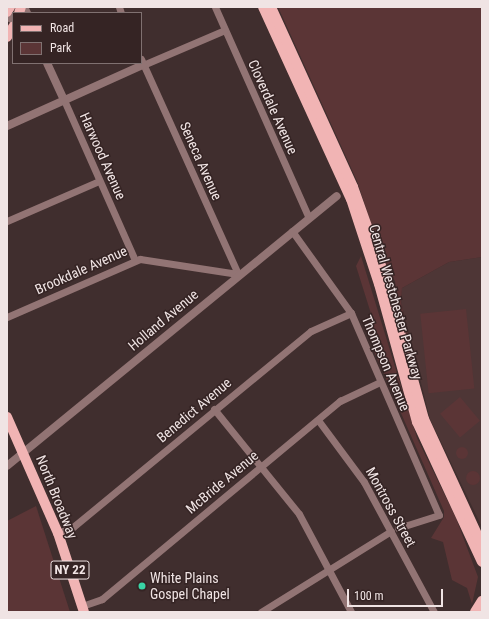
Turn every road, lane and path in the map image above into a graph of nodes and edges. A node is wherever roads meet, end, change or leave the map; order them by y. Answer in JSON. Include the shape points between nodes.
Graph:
{"nodes":[{"id":1,"x":10,"y":7,"type":"edge"},
{"id":2,"x":215,"y":7,"type":"edge"},
{"id":3,"x":263,"y":7,"type":"edge"},
{"id":4,"x":271,"y":7,"type":"edge"},
{"id":5,"x":7,"y":12,"type":"edge"},
{"id":6,"x":12,"y":28,"type":"edge"},
{"id":7,"x":225,"y":30,"type":"junction"},
{"id":8,"x":7,"y":37,"type":"edge"},
{"id":9,"x":142,"y":62,"type":"edge"},
{"id":10,"x":47,"y":64,"type":"edge"},
{"id":11,"x":138,"y":64,"type":"edge"},
{"id":12,"x":64,"y":100,"type":"junction"},
{"id":13,"x":7,"y":126,"type":"edge"},
{"id":14,"x":99,"y":180,"type":"junction"},
{"id":15,"x":337,"y":196,"type":"dead end"},
{"id":16,"x":308,"y":216,"type":"junction"},
{"id":17,"x":7,"y":221,"type":"edge"},
{"id":18,"x":292,"y":231,"type":"junction"},
{"id":19,"x":135,"y":260,"type":"junction"},
{"id":20,"x":238,"y":274,"type":"junction"},
{"id":21,"x":351,"y":313,"type":"junction"},
{"id":22,"x":7,"y":317,"type":"edge"},
{"id":23,"x":380,"y":382,"type":"junction"},
{"id":24,"x":214,"y":409,"type":"junction"},
{"id":25,"x":7,"y":417,"type":"edge"},
{"id":26,"x":318,"y":420,"type":"junction"},
{"id":27,"x":24,"y":453,"type":"junction"},
{"id":28,"x":7,"y":466,"type":"edge"},
{"id":29,"x":261,"y":466,"type":"junction"},
{"id":30,"x":395,"y":530,"type":"junction"},
{"id":31,"x":466,"y":530,"type":"junction"},
{"id":32,"x":58,"y":533,"type":"junction"},
{"id":33,"x":482,"y":545,"type":"edge"},
{"id":34,"x":482,"y":562,"type":"edge"},
{"id":35,"x":328,"y":568,"type":"junction"},
{"id":36,"x":482,"y":571,"type":"edge"},
{"id":37,"x":482,"y":601,"type":"edge"},
{"id":38,"x":83,"y":609,"type":"edge"},
{"id":39,"x":261,"y":612,"type":"edge"},
{"id":40,"x":351,"y":612,"type":"edge"},
{"id":41,"x":434,"y":612,"type":"edge"},
{"id":42,"x":475,"y":612,"type":"edge"}],
"edges":[{"from":1,"to":5,"type":"main road"},
{"from":2,"to":7,"type":"street","name":"Cloverdale Avenue"},
{"from":3,"to":31,"type":"main road","name":"Central Westchester Parkway","via":[[351,199],[380,284],[417,422]]},
{"from":4,"to":33,"type":"main road","name":"Central Westchester Parkway","via":[[354,187],[384,274],[424,419]]},
{"from":6,"to":8,"type":"main road"},
{"from":7,"to":9,"type":"street"},
{"from":7,"to":16,"type":"street","name":"Cloverdale Avenue"},
{"from":9,"to":20,"type":"street","name":"Seneca Avenue"},
{"from":10,"to":12,"type":"street","name":"Harwood Avenue"},
{"from":11,"to":12,"type":"street"},
{"from":12,"to":13,"type":"street"},
{"from":12,"to":14,"type":"street","name":"Harwood Avenue"},
{"from":14,"to":17,"type":"street"},
{"from":14,"to":19,"type":"street","name":"Harwood Avenue"},
{"from":15,"to":16,"type":"street","name":"Holland Avenue"},
{"from":16,"to":18,"type":"street","name":"Holland Avenue"},
{"from":18,"to":20,"type":"street","name":"Holland Avenue"},
{"from":18,"to":21,"type":"street","name":"Thompson Avenue"},
{"from":19,"to":20,"type":"street","name":"Brookdale Avenue"},
{"from":19,"to":22,"type":"street","name":"Brookdale Avenue"},
{"from":20,"to":27,"type":"street","name":"Holland Avenue"},
{"from":21,"to":23,"type":"street","name":"Thompson Avenue"},
{"from":21,"to":24,"type":"street","name":"Benedict Avenue","via":[[311,331]]},
{"from":23,"to":26,"type":"street","name":"McBride Avenue","via":[[350,394]]},
{"from":23,"to":30,"type":"street","name":"Thompson Avenue","via":[[439,515]]},
{"from":24,"to":29,"type":"street"},
{"from":24,"to":32,"type":"street","name":"Benedict Avenue","via":[[73,526]]},
{"from":25,"to":27,"type":"main road","name":"North Broadway","number":"NY 22"},
{"from":26,"to":29,"type":"street","name":"McBride Avenue"},
{"from":26,"to":30,"type":"street","name":"Montross Street","via":[[364,482]]},
{"from":27,"to":28,"type":"street","name":"Holland Avenue"},
{"from":27,"to":32,"type":"main road","name":"North Broadway","number":"NY 22"},
{"from":29,"to":35,"type":"street","via":[[299,514]]},
{"from":29,"to":38,"type":"street","name":"McBride Avenue","via":[[102,599]]},
{"from":30,"to":35,"type":"street"},
{"from":30,"to":41,"type":"street","name":"Montross Street"},
{"from":31,"to":34,"type":"main road","name":"Central Westchester Parkway"},
{"from":31,"to":36,"type":"main road"},
{"from":32,"to":38,"type":"main road","name":"North Broadway","number":"NY 22"},
{"from":35,"to":39,"type":"street"},
{"from":35,"to":40,"type":"street"},
{"from":37,"to":42,"type":"main road"}]}
